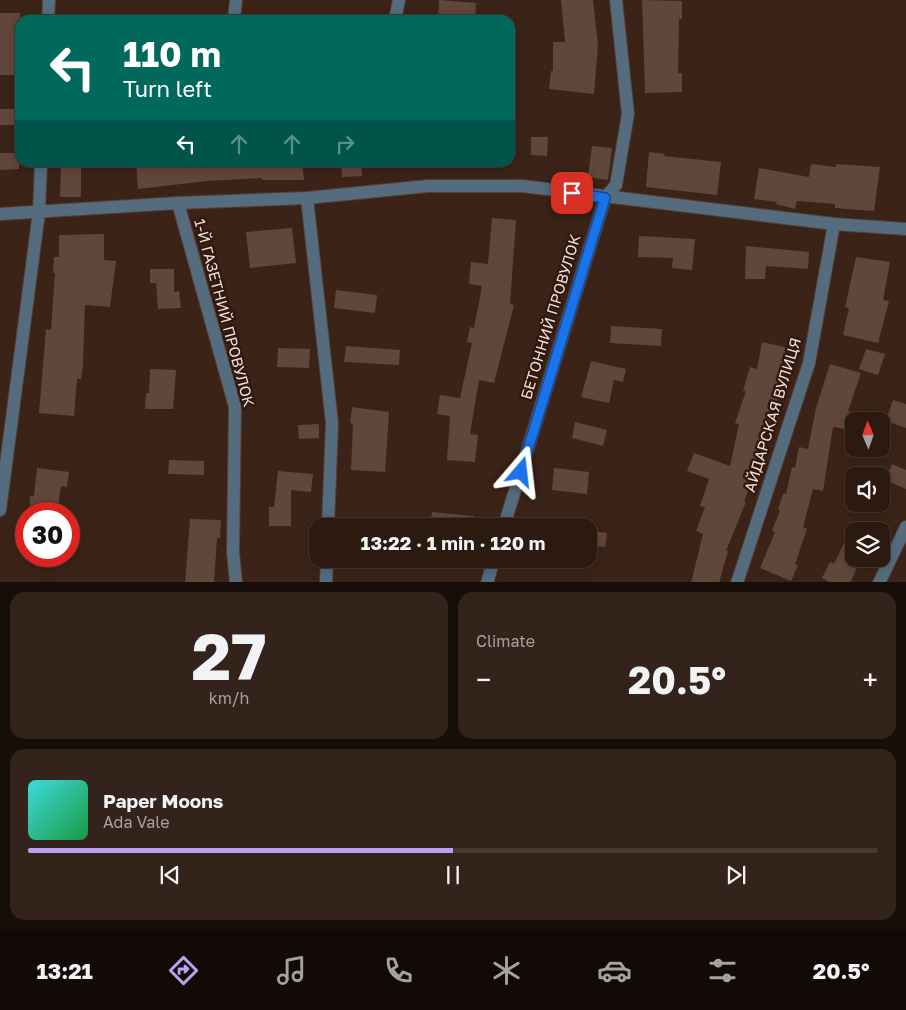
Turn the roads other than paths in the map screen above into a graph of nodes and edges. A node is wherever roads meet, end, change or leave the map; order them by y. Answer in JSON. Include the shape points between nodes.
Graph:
{"nodes":[{"id":1,"x":49,"y":0,"type":"edge"},
{"id":2,"x":236,"y":0,"type":"edge"},
{"id":3,"x":399,"y":0,"type":"edge"},
{"id":4,"x":616,"y":0,"type":"edge"},
{"id":5,"x":48,"y":15,"type":"edge"},
{"id":6,"x":234,"y":15,"type":"edge"},
{"id":7,"x":396,"y":15,"type":"edge"},
{"id":8,"x":41,"y":167,"type":"edge"},
{"id":9,"x":307,"y":198,"type":"junction"},
{"id":10,"x":605,"y":198,"type":"junction"},
{"id":11,"x":178,"y":203,"type":"junction"},
{"id":12,"x":39,"y":212,"type":"junction"},
{"id":13,"x":0,"y":214,"type":"edge"},
{"id":14,"x":834,"y":224,"type":"junction"},
{"id":15,"x":906,"y":229,"type":"edge"},
{"id":16,"x":0,"y":510,"type":"edge"},
{"id":17,"x":328,"y":518,"type":"edge"},
{"id":18,"x":506,"y":518,"type":"edge"},
{"id":19,"x":906,"y":527,"type":"edge"},
{"id":20,"x":327,"y":568,"type":"edge"},
{"id":21,"x":491,"y":568,"type":"edge"},
{"id":22,"x":236,"y":582,"type":"edge"},
{"id":23,"x":326,"y":582,"type":"edge"},
{"id":24,"x":487,"y":582,"type":"edge"},
{"id":25,"x":737,"y":582,"type":"edge"},
{"id":26,"x":878,"y":582,"type":"edge"}],
"edges":[{"from":1,"to":5,"type":"street"},
{"from":2,"to":6,"type":"street"},
{"from":3,"to":7,"type":"street"},
{"from":4,"to":10,"type":"street","name":"БЕТОННИЙ ПРОВУЛОК","via":[[628,114],[616,186]]},
{"from":8,"to":12,"type":"street"},
{"from":9,"to":10,"type":"street","via":[[437,186],[522,186]]},
{"from":9,"to":11,"type":"street"},
{"from":9,"to":17,"type":"street","via":[[332,424]]},
{"from":10,"to":14,"type":"street"},
{"from":10,"to":18,"type":"street","name":"БЕТОННИЙ ПРОВУЛОК"},
{"from":11,"to":12,"type":"street"},
{"from":11,"to":22,"type":"street","name":"1-Й ГАЗЕТНИЙ ПРОВУЛОК","via":[[235,407],[233,552]]},
{"from":12,"to":13,"type":"street"},
{"from":12,"to":16,"type":"street"},
{"from":14,"to":15,"type":"street"},
{"from":14,"to":25,"type":"street","name":"АЙДАРСКАЯ ВУЛИЦЯ","via":[[809,363]]},
{"from":19,"to":26,"type":"street"},
{"from":20,"to":23,"type":"street"},
{"from":21,"to":24,"type":"street"}]}
